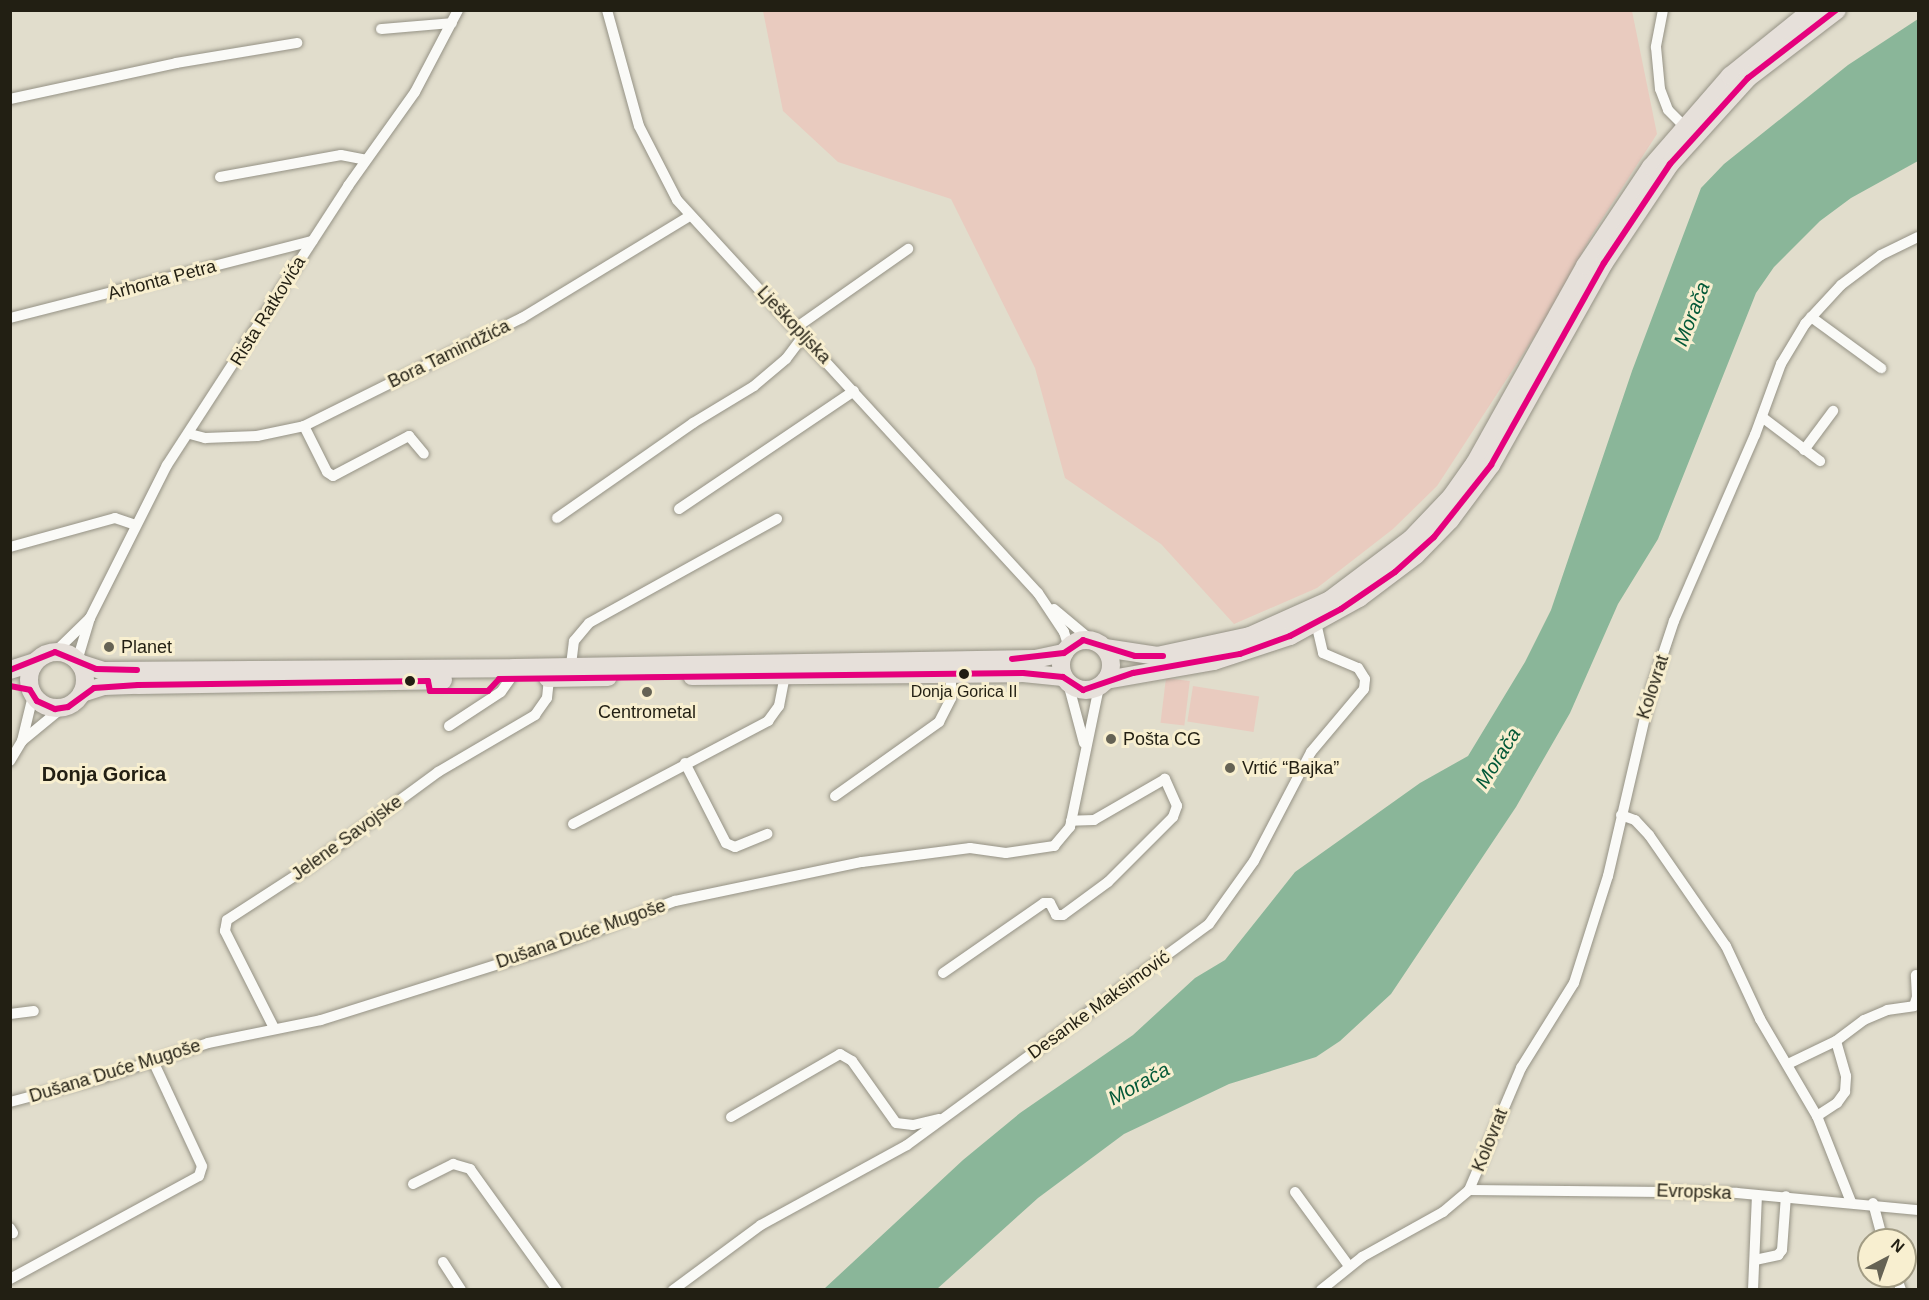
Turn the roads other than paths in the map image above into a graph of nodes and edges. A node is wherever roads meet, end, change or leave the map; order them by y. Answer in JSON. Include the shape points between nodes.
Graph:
{"nodes":[{"id":1,"x":458,"y":10,"type":"edge"},
{"id":2,"x":607,"y":10,"type":"edge"},
{"id":3,"x":1663,"y":10,"type":"edge"},
{"id":4,"x":1802,"y":10,"type":"edge"},
{"id":5,"x":1812,"y":10,"type":"edge"},
{"id":6,"x":1837,"y":10,"type":"edge"},
{"id":7,"x":452,"y":23,"type":"junction"},
{"id":8,"x":381,"y":29,"type":"dead end"},
{"id":9,"x":297,"y":43,"type":"dead end"},
{"id":10,"x":1730,"y":76,"type":"junction"},
{"id":11,"x":10,"y":99,"type":"edge"},
{"id":12,"x":1689,"y":131,"type":"junction"},
{"id":13,"x":366,"y":159,"type":"junction"},
{"id":14,"x":220,"y":177,"type":"dead end"},
{"id":15,"x":690,"y":216,"type":"junction"},
{"id":16,"x":1918,"y":237,"type":"edge"},
{"id":17,"x":312,"y":241,"type":"junction"},
{"id":18,"x":908,"y":249,"type":"dead end"},
{"id":19,"x":1810,"y":317,"type":"junction"},
{"id":20,"x":10,"y":318,"type":"edge"},
{"id":21,"x":801,"y":331,"type":"junction"},
{"id":22,"x":1881,"y":368,"type":"dead end"},
{"id":23,"x":854,"y":391,"type":"junction"},
{"id":24,"x":1833,"y":411,"type":"dead end"},
{"id":25,"x":1762,"y":417,"type":"junction"},
{"id":26,"x":304,"y":426,"type":"junction"},
{"id":27,"x":190,"y":434,"type":"junction"},
{"id":28,"x":1804,"y":450,"type":"junction"},
{"id":29,"x":424,"y":454,"type":"dead end"},
{"id":30,"x":1820,"y":461,"type":"dead end"},
{"id":31,"x":679,"y":509,"type":"dead end"},
{"id":32,"x":557,"y":518,"type":"dead end"},
{"id":33,"x":777,"y":519,"type":"dead end"},
{"id":34,"x":135,"y":525,"type":"junction"},
{"id":35,"x":10,"y":547,"type":"edge"},
{"id":36,"x":1047,"y":603,"type":"junction"},
{"id":37,"x":90,"y":618,"type":"junction"},
{"id":38,"x":1316,"y":622,"type":"junction"},
{"id":39,"x":1098,"y":644,"type":"junction"},
{"id":40,"x":1066,"y":650,"type":"junction"},
{"id":41,"x":55,"y":652,"type":"junction"},
{"id":42,"x":35,"y":662,"type":"junction"},
{"id":43,"x":78,"y":662,"type":"junction"},
{"id":44,"x":571,"y":665,"type":"junction"},
{"id":45,"x":10,"y":670,"type":"edge"},
{"id":46,"x":951,"y":674,"type":"junction"},
{"id":47,"x":785,"y":676,"type":"junction"},
{"id":48,"x":549,"y":678,"type":"junction"},
{"id":49,"x":510,"y":679,"type":"junction"},
{"id":50,"x":1066,"y":680,"type":"junction"},
{"id":51,"x":1103,"y":683,"type":"junction"},
{"id":52,"x":10,"y":686,"type":"edge"},
{"id":53,"x":31,"y":693,"type":"junction"},
{"id":54,"x":82,"y":693,"type":"junction"},
{"id":55,"x":62,"y":708,"type":"junction"},
{"id":56,"x":449,"y":726,"type":"dead end"},
{"id":57,"x":22,"y":741,"type":"junction"},
{"id":58,"x":1084,"y":744,"type":"junction"},
{"id":59,"x":10,"y":761,"type":"edge"},
{"id":60,"x":685,"y":763,"type":"junction"},
{"id":61,"x":835,"y":795,"type":"dead end"},
{"id":62,"x":1622,"y":815,"type":"junction"},
{"id":63,"x":1071,"y":821,"type":"junction"},
{"id":64,"x":573,"y":824,"type":"dead end"},
{"id":65,"x":768,"y":834,"type":"dead end"},
{"id":66,"x":943,"y":973,"type":"dead end"},
{"id":67,"x":1916,"y":975,"type":"dead end"},
{"id":68,"x":34,"y":1011,"type":"dead end"},
{"id":69,"x":10,"y":1014,"type":"edge"},
{"id":70,"x":274,"y":1028,"type":"junction"},
{"id":71,"x":1836,"y":1041,"type":"junction"},
{"id":72,"x":153,"y":1061,"type":"junction"},
{"id":73,"x":1788,"y":1064,"type":"junction"},
{"id":74,"x":10,"y":1102,"type":"edge"},
{"id":75,"x":1817,"y":1116,"type":"junction"},
{"id":76,"x":731,"y":1117,"type":"dead end"},
{"id":77,"x":943,"y":1118,"type":"junction"},
{"id":78,"x":414,"y":1184,"type":"dead end"},
{"id":79,"x":1469,"y":1190,"type":"junction"},
{"id":80,"x":1295,"y":1192,"type":"dead end"},
{"id":81,"x":1757,"y":1195,"type":"junction"},
{"id":82,"x":1786,"y":1196,"type":"junction"},
{"id":83,"x":1851,"y":1202,"type":"junction"},
{"id":84,"x":1873,"y":1203,"type":"junction"},
{"id":85,"x":1918,"y":1210,"type":"edge"},
{"id":86,"x":1880,"y":1228,"type":"edge"},
{"id":87,"x":1755,"y":1260,"type":"junction"},
{"id":88,"x":443,"y":1262,"type":"dead end"},
{"id":89,"x":1349,"y":1266,"type":"junction"},
{"id":90,"x":10,"y":1279,"type":"edge"},
{"id":91,"x":461,"y":1290,"type":"edge"},
{"id":92,"x":557,"y":1290,"type":"edge"},
{"id":93,"x":673,"y":1290,"type":"edge"},
{"id":94,"x":1321,"y":1290,"type":"edge"},
{"id":95,"x":1753,"y":1290,"type":"edge"}],
"edges":[{"from":1,"to":7,"type":"street","name":"Rista Ratkovića"},
{"from":2,"to":15,"type":"street","name":"Lješkopljska","via":[[639,126],[657,168]]},
{"from":3,"to":12,"type":"street","via":[[1656,47],[1660,89],[1668,110]]},
{"from":4,"to":10,"type":"street","via":[[1743,59]]},
{"from":5,"to":10,"type":"main road"},
{"from":6,"to":12,"type":"main road","via":[[1748,78]]},
{"from":7,"to":8,"type":"street"},
{"from":7,"to":13,"type":"street","name":"Rista Ratkovića","via":[[415,92]]},
{"from":9,"to":11,"type":"street","via":[[176,63]]},
{"from":10,"to":12,"type":"main road"},
{"from":12,"to":38,"type":"main road","via":[[1624,230],[1502,445],[1464,503],[1395,572]]},
{"from":12,"to":39,"type":"main road","via":[[1633,192],[1585,266],[1475,463],[1451,497],[1411,539],[1336,596],[1250,636],[1157,657]]},
{"from":13,"to":14,"type":"street","via":[[341,155]]},
{"from":13,"to":17,"type":"street","name":"Rista Ratkovića"},
{"from":15,"to":21,"type":"street","name":"Lješkopljska"},
{"from":15,"to":26,"type":"street","name":"Bora Tamindžića","via":[[522,318]]},
{"from":16,"to":19,"type":"street","name":"Kolovrat","via":[[1854,274]]},
{"from":17,"to":20,"type":"street","name":"Arhonta Petra"},
{"from":17,"to":27,"type":"street","name":"Rista Ratkovića"},
{"from":18,"to":21,"type":"street"},
{"from":19,"to":22,"type":"street"},
{"from":19,"to":25,"type":"street","name":"Kolovrat","via":[[1781,364]]},
{"from":21,"to":23,"type":"street","name":"Lješkopljska"},
{"from":21,"to":32,"type":"street","via":[[786,359],[753,386]]},
{"from":23,"to":31,"type":"street"},
{"from":23,"to":36,"type":"street","name":"Lješkopljska"},
{"from":24,"to":28,"type":"street"},
{"from":25,"to":28,"type":"street"},
{"from":25,"to":62,"type":"street","name":"Kolovrat","via":[[1674,621],[1640,727]]},
{"from":26,"to":27,"type":"street","name":"Bora Tamindžića","via":[[257,436],[205,438]]},
{"from":26,"to":29,"type":"street","via":[[327,472],[333,476],[410,436]]},
{"from":27,"to":34,"type":"street","name":"Rista Ratkovića","via":[[167,465]]},
{"from":28,"to":30,"type":"street"},
{"from":33,"to":44,"type":"street","via":[[589,623],[574,641]]},
{"from":34,"to":35,"type":"street","via":[[115,518]]},
{"from":34,"to":37,"type":"street","name":"Rista Ratkovića"},
{"from":36,"to":39,"type":"street","name":"Lješkopljska"},
{"from":36,"to":40,"type":"street","name":"Lješkopljska"},
{"from":37,"to":41,"type":"street","name":"Rista Ratkovića"},
{"from":37,"to":43,"type":"street","name":"Rista Ratkovića"},
{"from":38,"to":51,"type":"main road","via":[[1240,654]]},
{"from":38,"to":77,"type":"street","name":"Desanke Maksimović","via":[[1323,653],[1358,668],[1365,679],[1364,689],[1311,752],[1254,861],[1228,901],[1198,933]]},
{"from":39,"to":40,"type":"main road"},
{"from":39,"to":51,"type":"main road","via":[[1111,664]]},
{"from":40,"to":44,"type":"main road","via":[[1016,659]]},
{"from":40,"to":50,"type":"main road"},
{"from":41,"to":42,"type":"main road"},
{"from":41,"to":43,"type":"main road"},
{"from":42,"to":45,"type":"main road"},
{"from":42,"to":53,"type":"main road","via":[[29,675]]},
{"from":43,"to":44,"type":"main road","via":[[104,671]]},
{"from":43,"to":54,"type":"main road","via":[[85,677]]},
{"from":46,"to":47,"type":"main road"},
{"from":46,"to":50,"type":"main road"},
{"from":46,"to":61,"type":"street","via":[[951,698],[939,722]]},
{"from":47,"to":48,"type":"main road"},
{"from":47,"to":60,"type":"street","via":[[779,706],[768,721]]},
{"from":48,"to":49,"type":"main road"},
{"from":48,"to":70,"type":"street","name":"Jelene Savojske","via":[[547,698],[535,715],[438,771],[310,866],[227,920],[225,931]]},
{"from":49,"to":54,"type":"main road","via":[[104,686]]},
{"from":49,"to":56,"type":"street","via":[[501,692]]},
{"from":50,"to":51,"type":"main road","via":[[1083,690]]},
{"from":50,"to":58,"type":"street","name":"Dušana Duće Mugoše"},
{"from":51,"to":58,"type":"street","name":"Dušana Duće Mugoše"},
{"from":52,"to":53,"type":"main road"},
{"from":53,"to":55,"type":"main road","via":[[48,708]]},
{"from":53,"to":57,"type":"street"},
{"from":54,"to":55,"type":"main road","via":[[74,703]]},
{"from":55,"to":57,"type":"street"},
{"from":57,"to":59,"type":"street"},
{"from":58,"to":63,"type":"street","name":"Dušana Duće Mugoše"},
{"from":60,"to":64,"type":"street"},
{"from":60,"to":65,"type":"street","via":[[726,843],[735,847]]},
{"from":62,"to":73,"type":"street","via":[[1635,820],[1649,835],[1726,946],[1760,1019]]},
{"from":62,"to":79,"type":"street","name":"Kolovrat","via":[[1608,876],[1571,989],[1521,1068]]},
{"from":63,"to":66,"type":"street","via":[[1094,820],[1165,779],[1177,806],[1173,818],[1118,874],[1081,902],[1060,915],[1050,903],[1044,903]]},
{"from":63,"to":70,"type":"street","name":"Dušana Duće Mugoše","via":[[1065,837],[1047,848],[1006,853],[970,848],[862,862],[675,901],[554,947],[321,1020]]},
{"from":67,"to":71,"type":"street","via":[[1914,1006],[1887,1010],[1864,1020]]},
{"from":68,"to":69,"type":"street"},
{"from":70,"to":72,"type":"street","name":"Dušana Duće Mugoše"},
{"from":71,"to":73,"type":"street"},
{"from":71,"to":75,"type":"street","via":[[1846,1076],[1845,1092],[1837,1103]]},
{"from":72,"to":74,"type":"street","name":"Dušana Duće Mugoše"},
{"from":72,"to":90,"type":"street","via":[[202,1166],[199,1176]]},
{"from":73,"to":75,"type":"street"},
{"from":75,"to":83,"type":"street"},
{"from":76,"to":77,"type":"street","via":[[840,1054],[852,1061],[896,1123],[913,1125]]},
{"from":77,"to":93,"type":"street","name":"Desanke Maksimović","via":[[884,1159],[761,1225]]},
{"from":78,"to":92,"type":"street","via":[[453,1164],[470,1168]]},
{"from":79,"to":81,"type":"street","name":"Evropska","via":[[1588,1189]]},
{"from":79,"to":89,"type":"street","via":[[1434,1219]]},
{"from":80,"to":89,"type":"street"},
{"from":81,"to":82,"type":"street","name":"Evropska"},
{"from":81,"to":87,"type":"street"},
{"from":82,"to":83,"type":"street","name":"Evropska"},
{"from":82,"to":87,"type":"street","via":[[1782,1250],[1778,1255]]},
{"from":83,"to":84,"type":"street","name":"Evropska"},
{"from":84,"to":85,"type":"street","name":"Evropska"},
{"from":84,"to":86,"type":"street"},
{"from":87,"to":95,"type":"street"},
{"from":88,"to":91,"type":"street"},
{"from":89,"to":94,"type":"street"}]}
